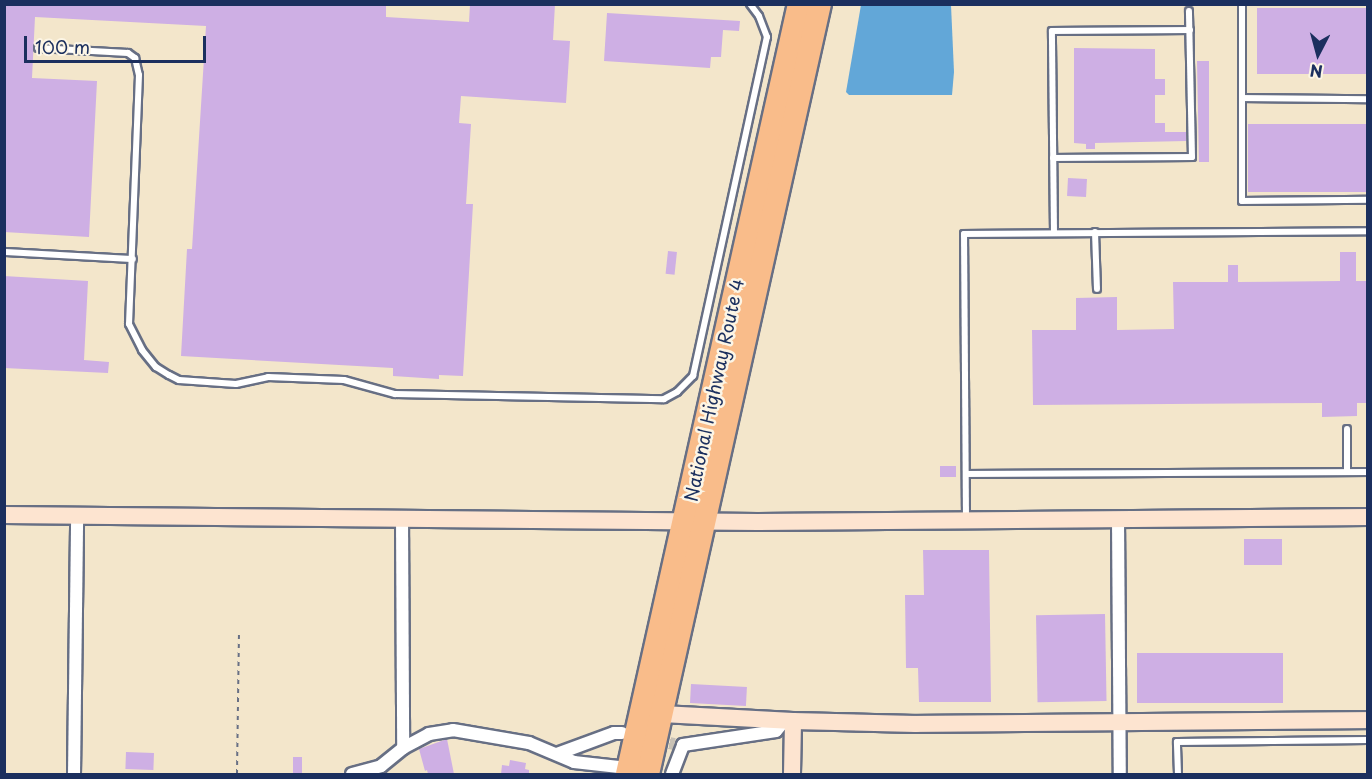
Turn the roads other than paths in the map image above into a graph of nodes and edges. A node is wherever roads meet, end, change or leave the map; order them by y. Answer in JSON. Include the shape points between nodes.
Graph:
{"nodes":[{"id":1,"x":750,"y":4,"type":"edge"},
{"id":2,"x":799,"y":4,"type":"edge"},
{"id":3,"x":820,"y":4,"type":"edge"},
{"id":4,"x":1242,"y":4,"type":"edge"},
{"id":5,"x":1189,"y":11,"type":"dead end"},
{"id":6,"x":1190,"y":30,"type":"junction"},
{"id":7,"x":38,"y":48,"type":"dead end"},
{"id":8,"x":1242,"y":98,"type":"junction"},
{"id":9,"x":1368,"y":99,"type":"edge"},
{"id":10,"x":1053,"y":158,"type":"junction"},
{"id":11,"x":1368,"y":200,"type":"edge"},
{"id":12,"x":1368,"y":231,"type":"edge"},
{"id":13,"x":1054,"y":232,"type":"junction"},
{"id":14,"x":1095,"y":232,"type":"junction"},
{"id":15,"x":4,"y":252,"type":"edge"},
{"id":16,"x":133,"y":259,"type":"junction"},
{"id":17,"x":1097,"y":289,"type":"dead end"},
{"id":18,"x":1347,"y":429,"type":"dead end"},
{"id":19,"x":1347,"y":472,"type":"junction"},
{"id":20,"x":1368,"y":472,"type":"edge"},
{"id":21,"x":966,"y":474,"type":"junction"},
{"id":22,"x":4,"y":515,"type":"edge"},
{"id":23,"x":77,"y":516,"type":"junction"},
{"id":24,"x":1368,"y":517,"type":"edge"},
{"id":25,"x":402,"y":519,"type":"junction"},
{"id":26,"x":1118,"y":519,"type":"junction"},
{"id":27,"x":695,"y":520,"type":"junction"},
{"id":28,"x":966,"y":521,"type":"junction"},
{"id":29,"x":662,"y":714,"type":"junction"},
{"id":30,"x":1368,"y":720,"type":"edge"},
{"id":31,"x":789,"y":721,"type":"junction"},
{"id":32,"x":1119,"y":722,"type":"junction"},
{"id":33,"x":622,"y":733,"type":"dead end"},
{"id":34,"x":1368,"y":740,"type":"edge"},
{"id":35,"x":403,"y":748,"type":"junction"},
{"id":36,"x":556,"y":754,"type":"junction"},
{"id":37,"x":381,"y":770,"type":"edge"},
{"id":38,"x":634,"y":772,"type":"edge"},
{"id":39,"x":74,"y":774,"type":"edge"},
{"id":40,"x":351,"y":774,"type":"edge"},
{"id":41,"x":672,"y":774,"type":"edge"},
{"id":42,"x":792,"y":774,"type":"edge"},
{"id":43,"x":1120,"y":774,"type":"edge"},
{"id":44,"x":1178,"y":774,"type":"edge"}],
"edges":[{"from":1,"to":16,"type":"lane","via":[[767,37],[693,376],[672,396],[643,399],[395,394],[344,380],[268,377],[236,384],[179,380],[156,367],[129,324]]},
{"from":2,"to":27,"type":"highway","name":"National Highway Route 4"},
{"from":3,"to":27,"type":"highway","name":"National Highway Route 4"},
{"from":4,"to":8,"type":"lane"},
{"from":5,"to":6,"type":"lane"},
{"from":6,"to":10,"type":"lane","via":[[1052,31]]},
{"from":6,"to":10,"type":"lane","via":[[1192,157]]},
{"from":7,"to":16,"type":"lane","via":[[128,53],[135,58],[139,75]]},
{"from":8,"to":9,"type":"lane"},
{"from":8,"to":11,"type":"lane","via":[[1242,201]]},
{"from":10,"to":13,"type":"lane"},
{"from":12,"to":14,"type":"lane"},
{"from":13,"to":14,"type":"lane"},
{"from":13,"to":21,"type":"lane","via":[[964,234]]},
{"from":14,"to":17,"type":"lane"},
{"from":15,"to":16,"type":"lane"},
{"from":18,"to":19,"type":"lane"},
{"from":19,"to":20,"type":"lane"},
{"from":19,"to":21,"type":"lane"},
{"from":21,"to":28,"type":"lane"},
{"from":22,"to":23,"type":"street"},
{"from":23,"to":25,"type":"street"},
{"from":23,"to":39,"type":"street"},
{"from":24,"to":26,"type":"street"},
{"from":25,"to":27,"type":"street"},
{"from":25,"to":35,"type":"street"},
{"from":26,"to":28,"type":"street"},
{"from":26,"to":32,"type":"street"},
{"from":27,"to":28,"type":"street"},
{"from":27,"to":29,"type":"highway","name":"National Highway Route 4"},
{"from":27,"to":38,"type":"highway","name":"National Highway Route 4"},
{"from":29,"to":31,"type":"street"},
{"from":29,"to":38,"type":"highway","name":"National Highway Route 4"},
{"from":30,"to":32,"type":"street"},
{"from":31,"to":32,"type":"street"},
{"from":31,"to":41,"type":"street","via":[[776,731],[679,744]]},
{"from":31,"to":42,"type":"street"},
{"from":32,"to":43,"type":"street"},
{"from":33,"to":36,"type":"street"},
{"from":34,"to":44,"type":"lane","via":[[1177,742]]},
{"from":35,"to":36,"type":"street","via":[[429,734],[453,730],[530,743]]},
{"from":35,"to":37,"type":"street"},
{"from":36,"to":38,"type":"street","via":[[574,762]]},
{"from":37,"to":40,"type":"street"}]}
